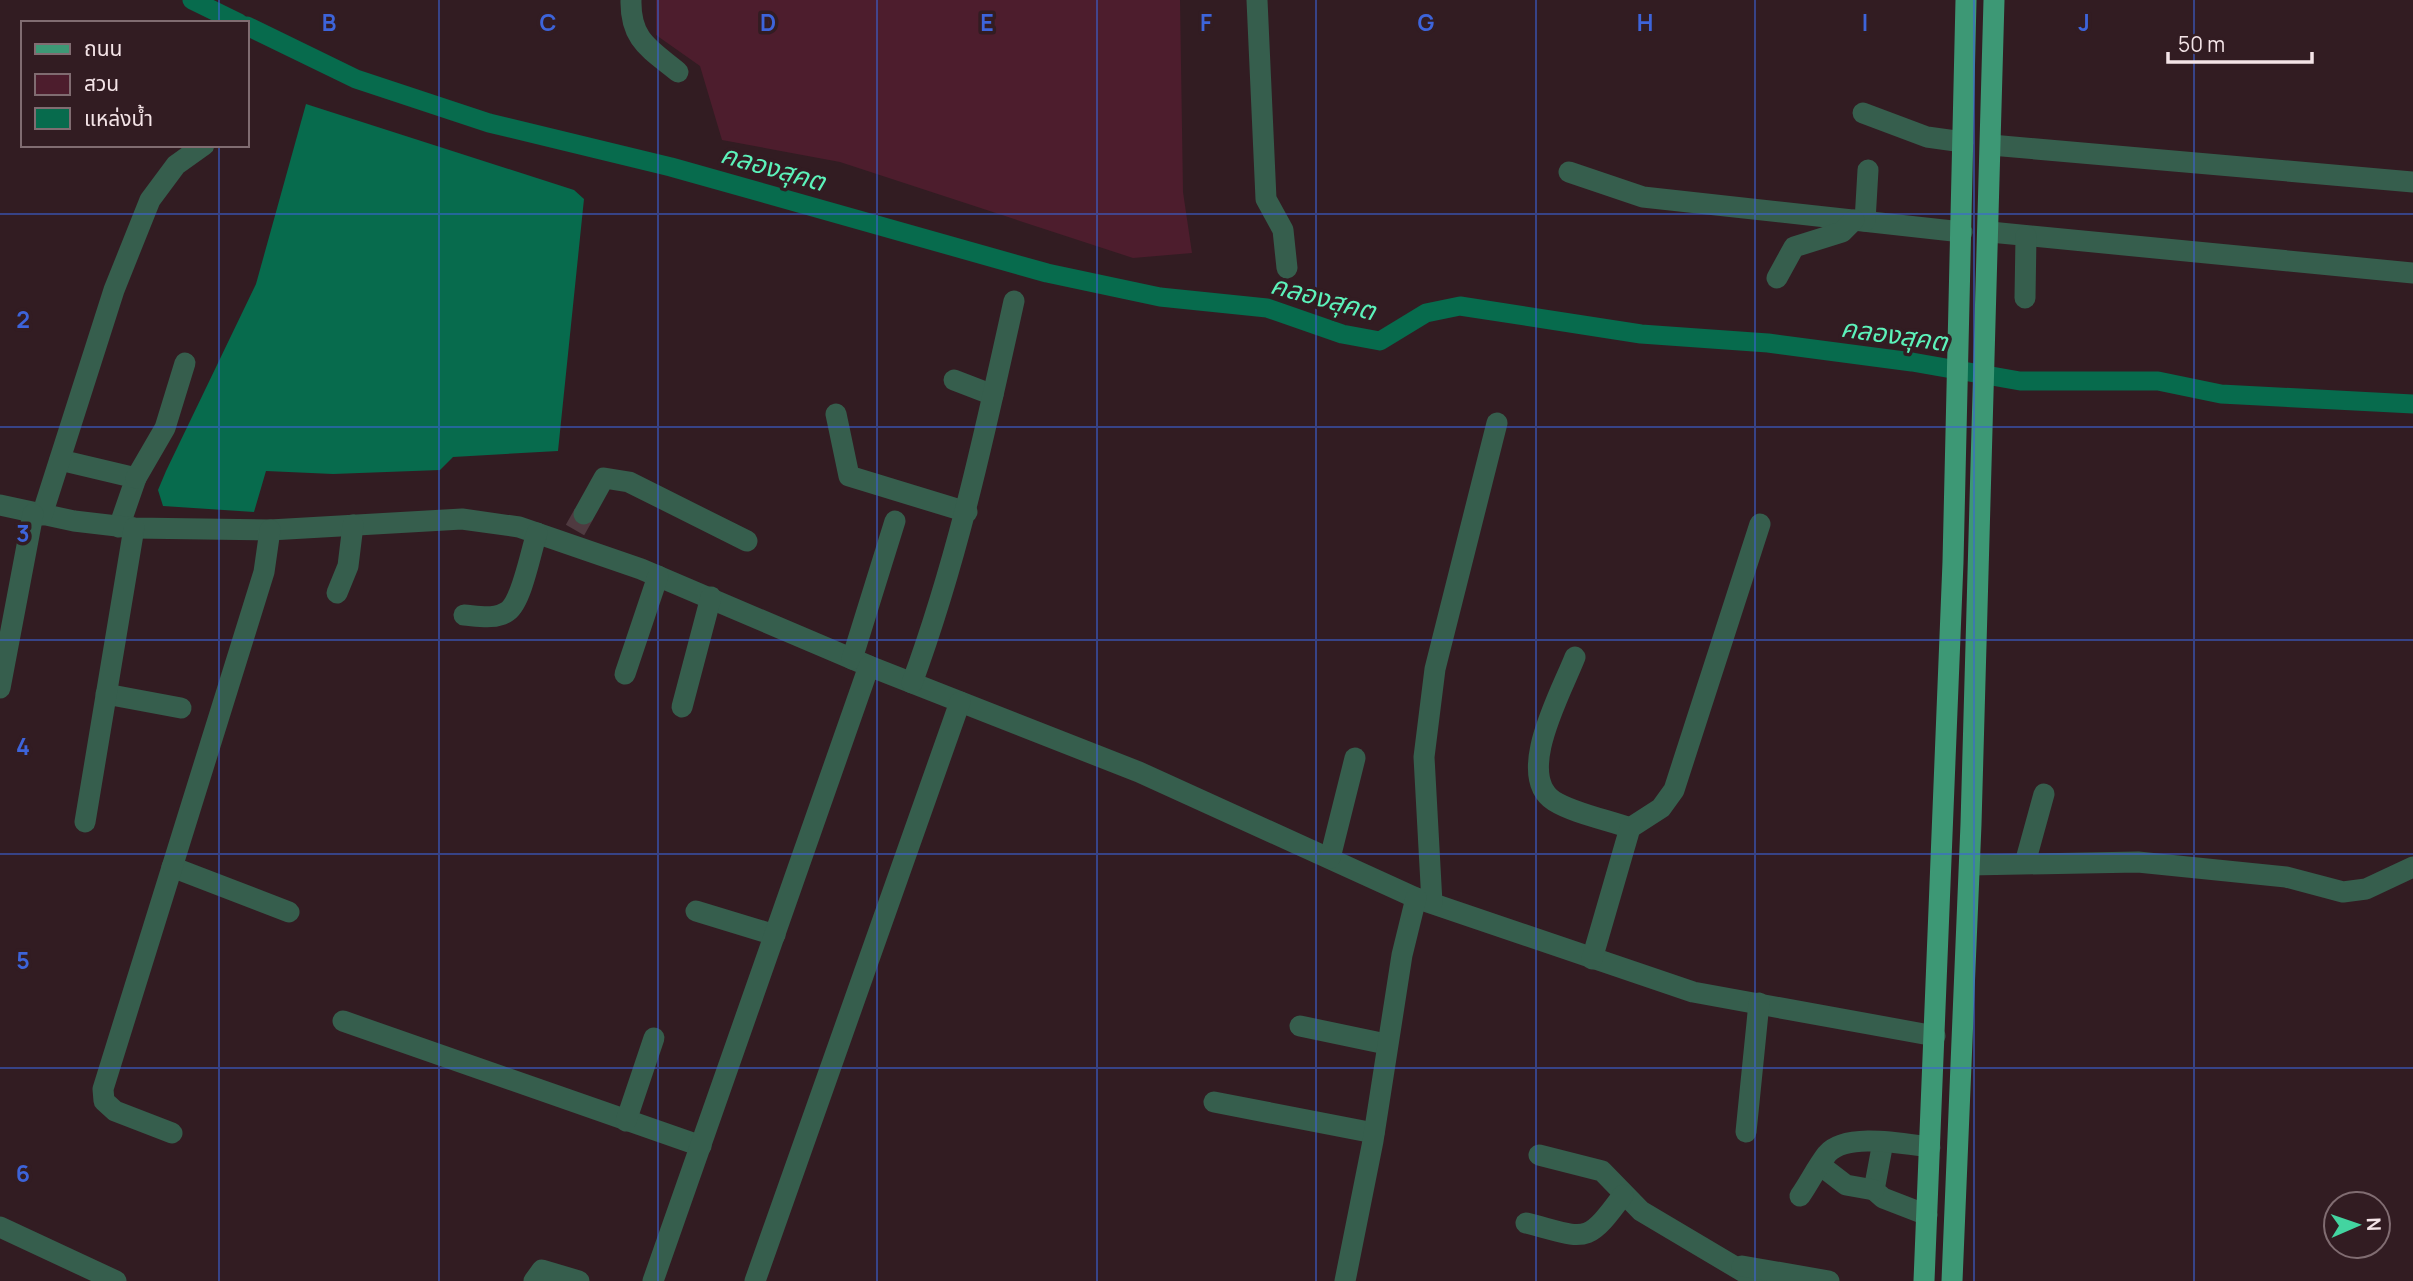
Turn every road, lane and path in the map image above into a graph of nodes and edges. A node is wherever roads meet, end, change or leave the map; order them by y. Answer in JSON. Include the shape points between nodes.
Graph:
{"nodes":[{"id":1,"x":632,"y":0,"type":"edge"},
{"id":2,"x":1257,"y":0,"type":"edge"},
{"id":3,"x":1966,"y":0,"type":"edge"},
{"id":4,"x":1994,"y":0,"type":"edge"},
{"id":5,"x":678,"y":72,"type":"dead end"},
{"id":6,"x":1863,"y":113,"type":"dead end"},
{"id":7,"x":1963,"y":142,"type":"junction"},
{"id":8,"x":1992,"y":145,"type":"junction"},
{"id":9,"x":201,"y":147,"type":"edge"},
{"id":10,"x":1868,"y":170,"type":"dead end"},
{"id":11,"x":1569,"y":172,"type":"dead end"},
{"id":12,"x":2413,"y":182,"type":"edge"},
{"id":13,"x":1859,"y":220,"type":"junction"},
{"id":14,"x":1962,"y":232,"type":"junction"},
{"id":15,"x":1990,"y":232,"type":"junction"},
{"id":16,"x":2026,"y":236,"type":"junction"},
{"id":17,"x":1287,"y":268,"type":"dead end"},
{"id":18,"x":2413,"y":273,"type":"edge"},
{"id":19,"x":1777,"y":278,"type":"dead end"},
{"id":20,"x":2025,"y":298,"type":"dead end"},
{"id":21,"x":1014,"y":301,"type":"dead end"},
{"id":22,"x":185,"y":363,"type":"dead end"},
{"id":23,"x":954,"y":380,"type":"dead end"},
{"id":24,"x":993,"y":395,"type":"junction"},
{"id":25,"x":836,"y":414,"type":"dead end"},
{"id":26,"x":1496,"y":423,"type":"dead end"},
{"id":27,"x":60,"y":460,"type":"junction"},
{"id":28,"x":136,"y":478,"type":"junction"},
{"id":29,"x":0,"y":505,"type":"edge"},
{"id":30,"x":967,"y":512,"type":"junction"},
{"id":31,"x":38,"y":515,"type":"junction"},
{"id":32,"x":895,"y":521,"type":"dead end"},
{"id":33,"x":1760,"y":524,"type":"dead end"},
{"id":34,"x":354,"y":525,"type":"junction"},
{"id":35,"x":126,"y":527,"type":"junction"},
{"id":36,"x":576,"y":529,"type":"junction"},
{"id":37,"x":270,"y":530,"type":"junction"},
{"id":38,"x":537,"y":533,"type":"junction"},
{"id":39,"x":747,"y":541,"type":"dead end"},
{"id":40,"x":658,"y":576,"type":"junction"},
{"id":41,"x":337,"y":593,"type":"dead end"},
{"id":42,"x":711,"y":597,"type":"junction"},
{"id":43,"x":464,"y":615,"type":"dead end"},
{"id":44,"x":1575,"y":657,"type":"dead end"},
{"id":45,"x":861,"y":663,"type":"junction"},
{"id":46,"x":625,"y":674,"type":"dead end"},
{"id":47,"x":912,"y":683,"type":"junction"},
{"id":48,"x":0,"y":688,"type":"edge"},
{"id":49,"x":106,"y":694,"type":"junction"},
{"id":50,"x":960,"y":702,"type":"junction"},
{"id":51,"x":682,"y":706,"type":"dead end"},
{"id":52,"x":181,"y":708,"type":"dead end"},
{"id":53,"x":1355,"y":758,"type":"dead end"},
{"id":54,"x":2044,"y":794,"type":"dead end"},
{"id":55,"x":85,"y":822,"type":"dead end"},
{"id":56,"x":1630,"y":828,"type":"junction"},
{"id":57,"x":1330,"y":858,"type":"junction"},
{"id":58,"x":2025,"y":863,"type":"junction"},
{"id":59,"x":1970,"y":865,"type":"junction"},
{"id":60,"x":172,"y":867,"type":"junction"},
{"id":61,"x":2413,"y":867,"type":"edge"},
{"id":62,"x":1424,"y":900,"type":"junction"},
{"id":63,"x":696,"y":911,"type":"dead end"},
{"id":64,"x":289,"y":912,"type":"dead end"},
{"id":65,"x":775,"y":935,"type":"junction"},
{"id":66,"x":1592,"y":959,"type":"junction"},
{"id":67,"x":1759,"y":1003,"type":"junction"},
{"id":68,"x":343,"y":1021,"type":"dead end"},
{"id":69,"x":1300,"y":1026,"type":"dead end"},
{"id":70,"x":1935,"y":1036,"type":"junction"},
{"id":71,"x":654,"y":1038,"type":"dead end"},
{"id":72,"x":1964,"y":1040,"type":"junction"},
{"id":73,"x":1386,"y":1044,"type":"junction"},
{"id":74,"x":1214,"y":1102,"type":"dead end"},
{"id":75,"x":626,"y":1121,"type":"junction"},
{"id":76,"x":1746,"y":1132,"type":"dead end"},
{"id":77,"x":172,"y":1133,"type":"dead end"},
{"id":78,"x":1374,"y":1133,"type":"junction"},
{"id":79,"x":1883,"y":1142,"type":"junction"},
{"id":80,"x":701,"y":1146,"type":"junction"},
{"id":81,"x":1930,"y":1147,"type":"junction"},
{"id":82,"x":1539,"y":1155,"type":"dead end"},
{"id":83,"x":1820,"y":1166,"type":"junction"},
{"id":84,"x":1874,"y":1190,"type":"junction"},
{"id":85,"x":1623,"y":1195,"type":"junction"},
{"id":86,"x":1800,"y":1196,"type":"dead end"},
{"id":87,"x":1927,"y":1215,"type":"junction"},
{"id":88,"x":1526,"y":1223,"type":"dead end"},
{"id":89,"x":0,"y":1227,"type":"edge"},
{"id":90,"x":1735,"y":1265,"type":"junction"},
{"id":91,"x":116,"y":1281,"type":"edge"},
{"id":92,"x":534,"y":1281,"type":"edge"},
{"id":93,"x":579,"y":1281,"type":"edge"},
{"id":94,"x":653,"y":1281,"type":"edge"},
{"id":95,"x":755,"y":1281,"type":"edge"},
{"id":96,"x":1345,"y":1281,"type":"edge"},
{"id":97,"x":1759,"y":1281,"type":"edge"},
{"id":98,"x":1829,"y":1281,"type":"edge"},
{"id":99,"x":1924,"y":1281,"type":"edge"},
{"id":100,"x":1952,"y":1281,"type":"edge"}],
"edges":[{"from":1,"to":5,"type":"street","via":[[631,16],[640,42]]},
{"from":2,"to":17,"type":"street","via":[[1266,200],[1283,230]]},
{"from":3,"to":7,"type":"main road"},
{"from":4,"to":8,"type":"main road"},
{"from":6,"to":7,"type":"street","via":[[1927,138]]},
{"from":7,"to":14,"type":"main road"},
{"from":8,"to":12,"type":"street"},
{"from":8,"to":15,"type":"main road"},
{"from":9,"to":27,"type":"street","via":[[176,165],[150,200],[114,290]]},
{"from":10,"to":13,"type":"street"},
{"from":11,"to":13,"type":"street","via":[[1643,197]]},
{"from":13,"to":14,"type":"street"},
{"from":13,"to":19,"type":"street","via":[[1842,232],[1794,247]]},
{"from":14,"to":70,"type":"main road"},
{"from":15,"to":16,"type":"street"},
{"from":15,"to":59,"type":"main road"},
{"from":16,"to":18,"type":"street"},
{"from":16,"to":20,"type":"street"},
{"from":21,"to":24,"type":"street"},
{"from":22,"to":28,"type":"street","via":[[165,428]]},
{"from":23,"to":24,"type":"street"},
{"from":24,"to":30,"type":"street"},
{"from":25,"to":30,"type":"street","via":[[849,476]]},
{"from":26,"to":62,"type":"street","via":[[1435,669],[1424,757]]},
{"from":27,"to":28,"type":"street"},
{"from":27,"to":31,"type":"street"},
{"from":28,"to":35,"type":"street"},
{"from":29,"to":31,"type":"street"},
{"from":30,"to":47,"type":"street"},
{"from":31,"to":35,"type":"street"},
{"from":31,"to":48,"type":"street"},
{"from":32,"to":45,"type":"street"},
{"from":33,"to":56,"type":"street","via":[[1674,790],[1661,808]]},
{"from":34,"to":37,"type":"street"},
{"from":34,"to":38,"type":"street","via":[[490,520]]},
{"from":34,"to":41,"type":"street","via":[[348,566]]},
{"from":35,"to":37,"type":"street"},
{"from":35,"to":49,"type":"street"},
{"from":36,"to":38,"type":"street"},
{"from":36,"to":39,"type":"street","via":[[604,478],[614,477]]},
{"from":36,"to":40,"type":"street"},
{"from":37,"to":60,"type":"street","via":[[264,572]]},
{"from":38,"to":43,"type":"street","via":[[509,611],[494,617]]},
{"from":40,"to":42,"type":"street"},
{"from":40,"to":46,"type":"street"},
{"from":42,"to":45,"type":"street"},
{"from":42,"to":51,"type":"street"},
{"from":44,"to":56,"type":"street","via":[[1535,771],[1542,789],[1554,801]]},
{"from":45,"to":47,"type":"street"},
{"from":45,"to":65,"type":"street"},
{"from":47,"to":50,"type":"street"},
{"from":49,"to":52,"type":"street"},
{"from":49,"to":55,"type":"street"},
{"from":50,"to":57,"type":"street","via":[[1139,772]]},
{"from":50,"to":95,"type":"street"},
{"from":53,"to":57,"type":"street"},
{"from":54,"to":58,"type":"street"},
{"from":56,"to":66,"type":"street"},
{"from":57,"to":62,"type":"street"},
{"from":58,"to":59,"type":"street"},
{"from":58,"to":61,"type":"street","via":[[2138,862],[2286,877],[2343,892],[2366,889]]},
{"from":59,"to":72,"type":"main road"},
{"from":60,"to":64,"type":"street"},
{"from":60,"to":77,"type":"street","via":[[103,1089],[104,1101],[115,1111]]},
{"from":62,"to":66,"type":"street"},
{"from":62,"to":73,"type":"street"},
{"from":63,"to":65,"type":"street"},
{"from":65,"to":80,"type":"street"},
{"from":66,"to":67,"type":"street","via":[[1693,992]]},
{"from":67,"to":70,"type":"street"},
{"from":67,"to":76,"type":"street"},
{"from":68,"to":75,"type":"street"},
{"from":69,"to":73,"type":"street"},
{"from":70,"to":72,"type":"main road"},
{"from":70,"to":81,"type":"main road"},
{"from":71,"to":75,"type":"street"},
{"from":72,"to":100,"type":"main road"},
{"from":73,"to":78,"type":"street"},
{"from":74,"to":78,"type":"street"},
{"from":75,"to":80,"type":"street"},
{"from":78,"to":96,"type":"street"},
{"from":79,"to":81,"type":"street"},
{"from":79,"to":83,"type":"street","via":[[1846,1144],[1829,1152]]},
{"from":79,"to":84,"type":"street"},
{"from":80,"to":94,"type":"street"},
{"from":81,"to":87,"type":"main road"},
{"from":82,"to":85,"type":"street","via":[[1594,1167]]},
{"from":83,"to":84,"type":"street","via":[[1846,1185]]},
{"from":83,"to":86,"type":"street"},
{"from":84,"to":87,"type":"street"},
{"from":85,"to":88,"type":"street","via":[[1598,1229],[1584,1236]]},
{"from":85,"to":90,"type":"street","via":[[1641,1211]]},
{"from":87,"to":99,"type":"main road"},
{"from":89,"to":91,"type":"street"},
{"from":90,"to":97,"type":"street"},
{"from":90,"to":98,"type":"street"},
{"from":92,"to":93,"type":"street","via":[[542,1270]]}]}
